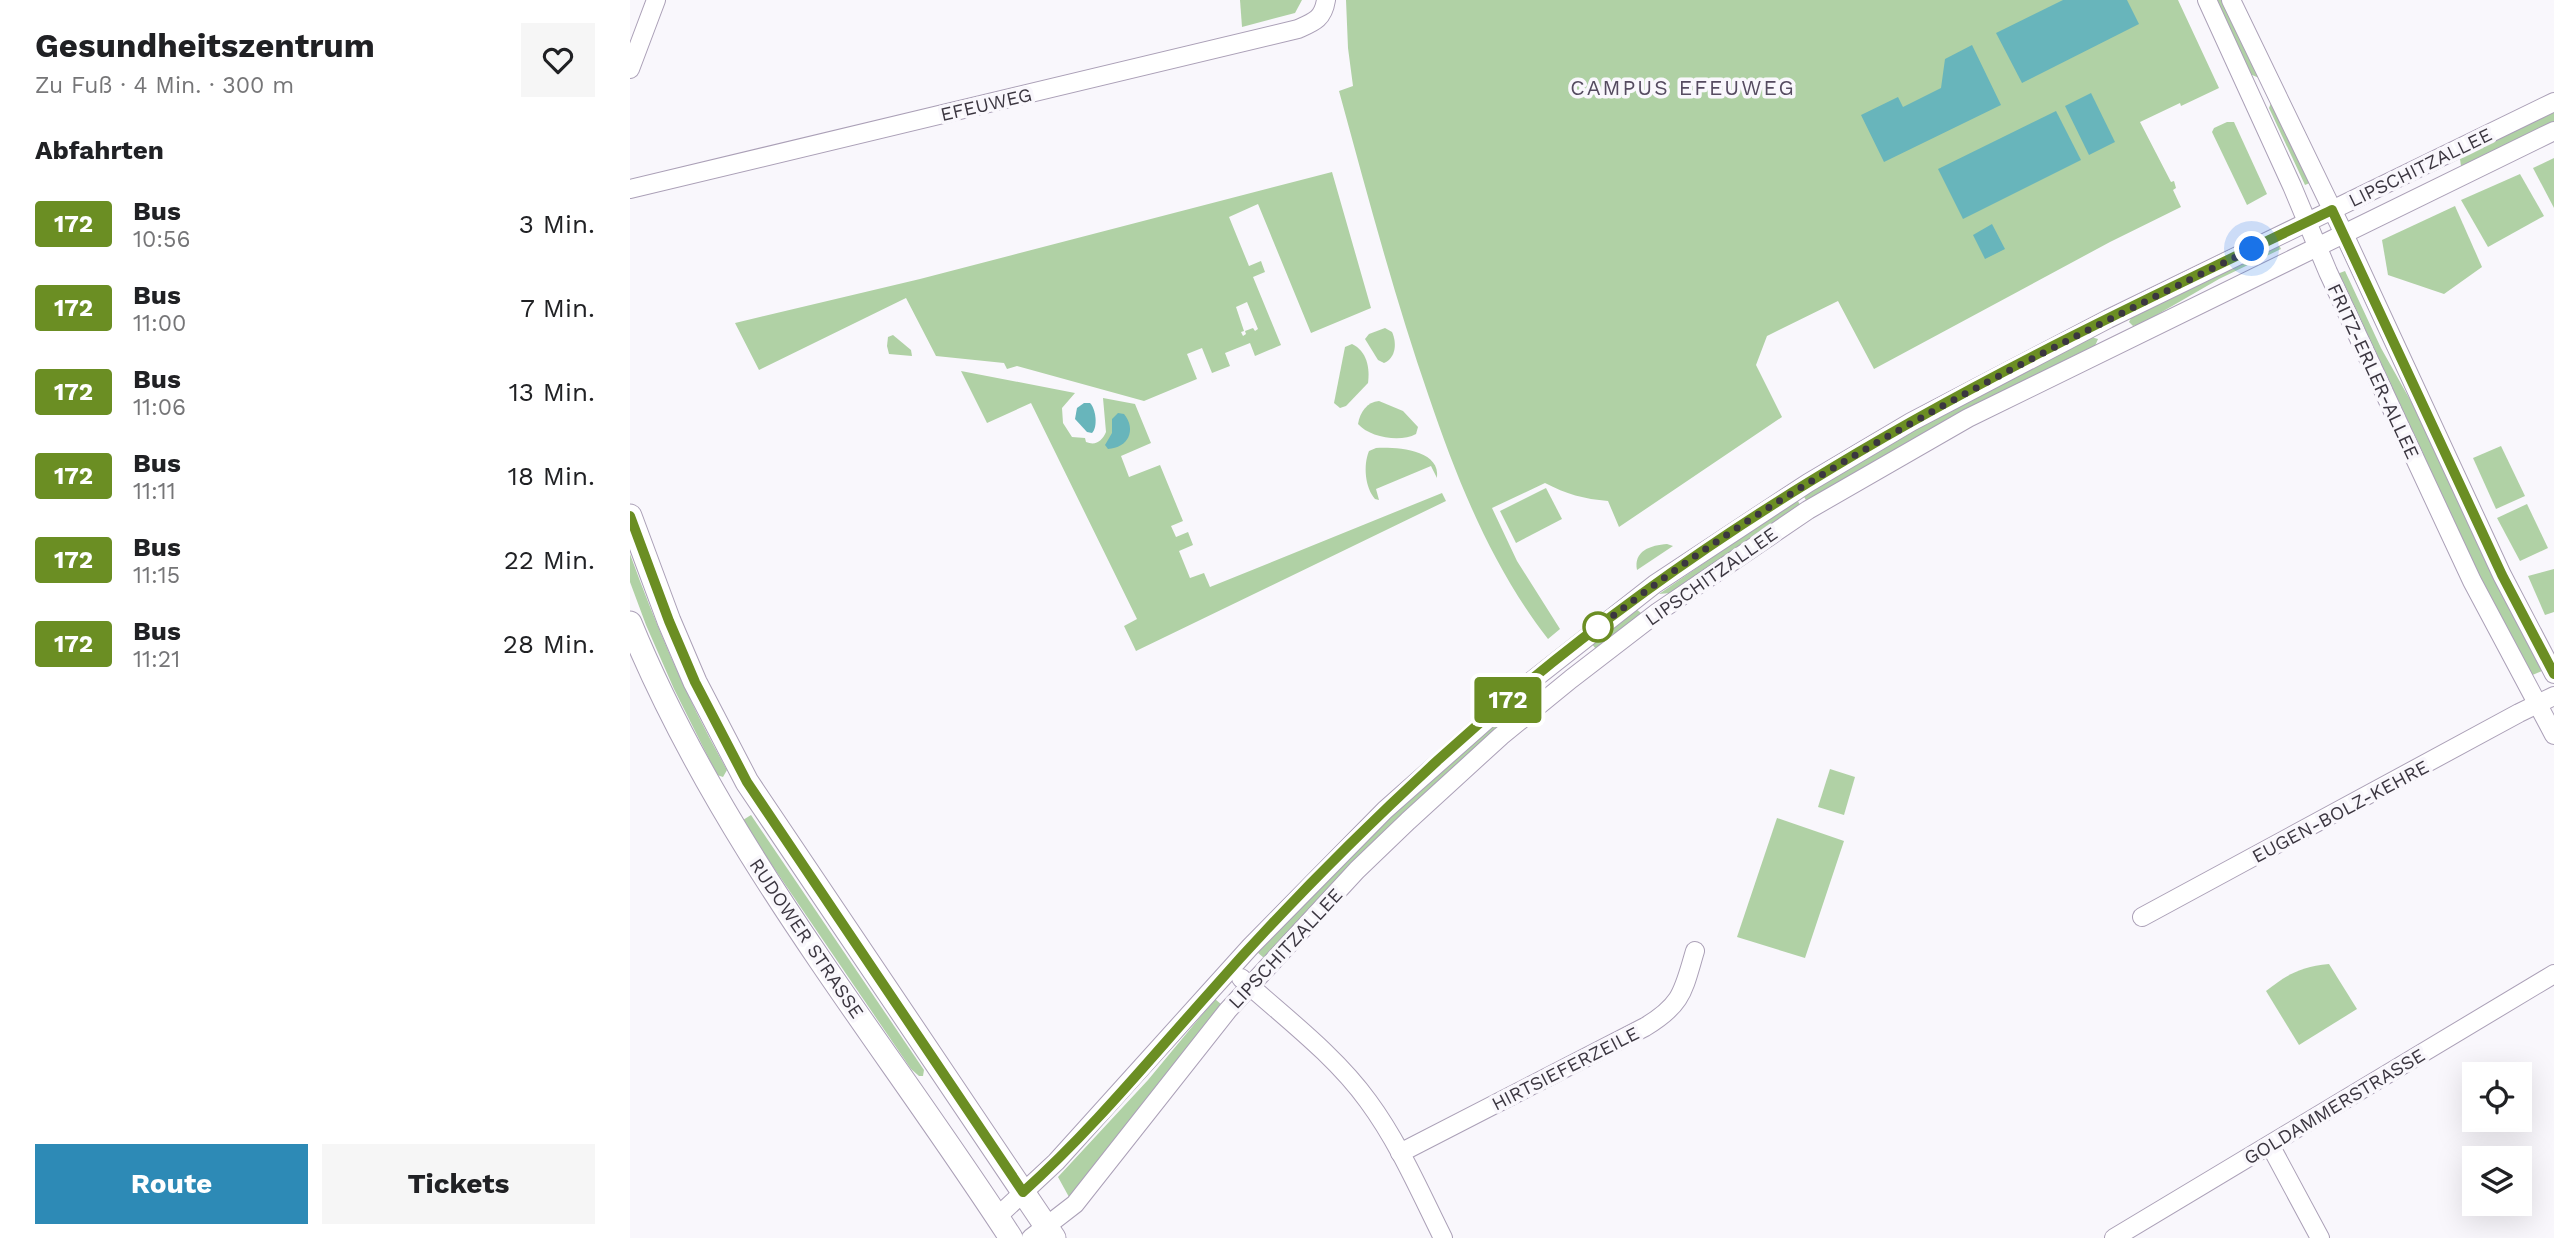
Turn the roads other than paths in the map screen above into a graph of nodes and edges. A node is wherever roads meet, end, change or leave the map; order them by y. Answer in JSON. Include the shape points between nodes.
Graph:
{"nodes":[{"id":1,"x":656,"y":0,"type":"edge"},
{"id":2,"x":1326,"y":0,"type":"edge"},
{"id":3,"x":2207,"y":0,"type":"edge"},
{"id":4,"x":2231,"y":0,"type":"edge"},
{"id":5,"x":630,"y":69,"type":"edge"},
{"id":6,"x":2272,"y":89,"type":"junction"},
{"id":7,"x":2252,"y":98,"type":"junction"},
{"id":8,"x":2554,"y":102,"type":"edge"},
{"id":9,"x":2554,"y":131,"type":"edge"},
{"id":10,"x":2442,"y":156,"type":"junction"},
{"id":11,"x":2454,"y":181,"type":"junction"},
{"id":12,"x":630,"y":189,"type":"edge"},
{"id":13,"x":2332,"y":210,"type":"junction"},
{"id":14,"x":2308,"y":222,"type":"junction"},
{"id":15,"x":2344,"y":234,"type":"junction"},
{"id":16,"x":2317,"y":247,"type":"junction"},
{"id":17,"x":2108,"y":320,"type":"junction"},
{"id":18,"x":2120,"y":342,"type":"junction"},
{"id":19,"x":630,"y":516,"type":"edge"},
{"id":20,"x":1644,"y":593,"type":"junction"},
{"id":21,"x":1658,"y":612,"type":"junction"},
{"id":22,"x":630,"y":623,"type":"edge"},
{"id":23,"x":1556,"y":661,"type":"junction"},
{"id":24,"x":2554,"y":674,"type":"edge"},
{"id":25,"x":1571,"y":679,"type":"junction"},
{"id":26,"x":2554,"y":696,"type":"edge"},
{"id":27,"x":2536,"y":704,"type":"junction"},
{"id":28,"x":2554,"y":735,"type":"edge"},
{"id":29,"x":747,"y":782,"type":"junction"},
{"id":30,"x":716,"y":797,"type":"junction"},
{"id":31,"x":2142,"y":917,"type":"dead end"},
{"id":32,"x":1695,"y":951,"type":"dead end"},
{"id":33,"x":1230,"y":969,"type":"junction"},
{"id":34,"x":2554,"y":975,"type":"edge"},
{"id":35,"x":1249,"y":986,"type":"junction"},
{"id":36,"x":946,"y":1076,"type":"junction"},
{"id":37,"x":915,"y":1096,"type":"junction"},
{"id":38,"x":2270,"y":1145,"type":"junction"},
{"id":39,"x":1400,"y":1153,"type":"junction"},
{"id":40,"x":1023,"y":1192,"type":"junction"},
{"id":41,"x":997,"y":1217,"type":"junction"},
{"id":42,"x":1044,"y":1234,"type":"edge"},
{"id":43,"x":1011,"y":1238,"type":"edge"},
{"id":44,"x":1443,"y":1238,"type":"edge"},
{"id":45,"x":2114,"y":1238,"type":"edge"},
{"id":46,"x":2320,"y":1238,"type":"edge"}],
"edges":[{"from":1,"to":5,"type":"street"},
{"from":2,"to":12,"type":"street","name":"EFEUWEG","via":[[1317,21],[1298,29]]},
{"from":3,"to":7,"type":"street","name":"FRITZ-ERLER-ALLEE"},
{"from":4,"to":6,"type":"street","name":"FRITZ-ERLER-ALLEE"},
{"from":6,"to":7,"type":"street"},
{"from":6,"to":13,"type":"street","name":"FRITZ-ERLER-ALLEE"},
{"from":7,"to":14,"type":"street","name":"FRITZ-ERLER-ALLEE"},
{"from":8,"to":10,"type":"street","name":"LIPSCHITZALLEE"},
{"from":9,"to":11,"type":"street","name":"LIPSCHITZALLEE"},
{"from":10,"to":11,"type":"street"},
{"from":10,"to":13,"type":"street","name":"LIPSCHITZALLEE"},
{"from":11,"to":15,"type":"street","name":"LIPSCHITZALLEE"},
{"from":13,"to":14,"type":"street","name":"LIPSCHITZALLEE"},
{"from":13,"to":15,"type":"street","name":"FRITZ-ERLER-ALLEE"},
{"from":14,"to":16,"type":"street","name":"FRITZ-ERLER-ALLEE"},
{"from":14,"to":17,"type":"street","name":"LIPSCHITZALLEE"},
{"from":15,"to":16,"type":"street","name":"LIPSCHITZALLEE"},
{"from":15,"to":24,"type":"street","name":"FRITZ-ERLER-ALLEE","via":[[2491,552]]},
{"from":16,"to":18,"type":"street","name":"LIPSCHITZALLEE"},
{"from":16,"to":27,"type":"street","name":"FRITZ-ERLER-ALLEE","via":[[2472,581]]},
{"from":17,"to":18,"type":"street"},
{"from":17,"to":20,"type":"street","name":"LIPSCHITZALLEE","via":[[1859,452]]},
{"from":18,"to":21,"type":"street","name":"LIPSCHITZALLEE","via":[[1886,463],[1784,525]]},
{"from":19,"to":29,"type":"main road","name":"RUDOWER STRASSE","via":[[695,682]]},
{"from":20,"to":21,"type":"street"},
{"from":20,"to":23,"type":"street","name":"LIPSCHITZALLEE"},
{"from":21,"to":25,"type":"street","name":"LIPSCHITZALLEE"},
{"from":22,"to":30,"type":"main road","name":"RUDOWER STRASSE","via":[[656,685]]},
{"from":23,"to":25,"type":"street"},
{"from":23,"to":33,"type":"street","name":"LIPSCHITZALLEE","via":[[1385,810]]},
{"from":25,"to":35,"type":"street","name":"LIPSCHITZALLEE","via":[[1408,821]]},
{"from":26,"to":27,"type":"street","name":"EUGEN-BOLZ-KEHRE"},
{"from":27,"to":28,"type":"street","name":"FRITZ-ERLER-ALLEE"},
{"from":27,"to":31,"type":"street","name":"EUGEN-BOLZ-KEHRE"},
{"from":29,"to":30,"type":"main road"},
{"from":29,"to":36,"type":"main road","name":"RUDOWER STRASSE"},
{"from":30,"to":37,"type":"main road","name":"RUDOWER STRASSE","via":[[780,902]]},
{"from":32,"to":39,"type":"street","name":"HIRTSIEFERZEILE","via":[[1680,998],[1667,1013]]},
{"from":33,"to":35,"type":"street"},
{"from":33,"to":40,"type":"street","name":"LIPSCHITZALLEE","via":[[1101,1114]]},
{"from":34,"to":38,"type":"street","name":"GOLDAMMERSTRASSE"},
{"from":35,"to":39,"type":"street","via":[[1351,1080]]},
{"from":35,"to":42,"type":"street","name":"LIPSCHITZALLEE","via":[[1075,1204]]},
{"from":36,"to":37,"type":"main road"},
{"from":36,"to":40,"type":"main road","name":"RUDOWER STRASSE"},
{"from":37,"to":41,"type":"main road","name":"RUDOWER STRASSE"},
{"from":38,"to":45,"type":"street","name":"GOLDAMMERSTRASSE"},
{"from":38,"to":46,"type":"street"},
{"from":39,"to":44,"type":"street"},
{"from":40,"to":41,"type":"street","name":"LIPSCHITZALLEE"},
{"from":40,"to":42,"type":"main road","name":"RUDOWER STRASSE"},
{"from":41,"to":43,"type":"main road","name":"RUDOWER STRASSE"}]}
